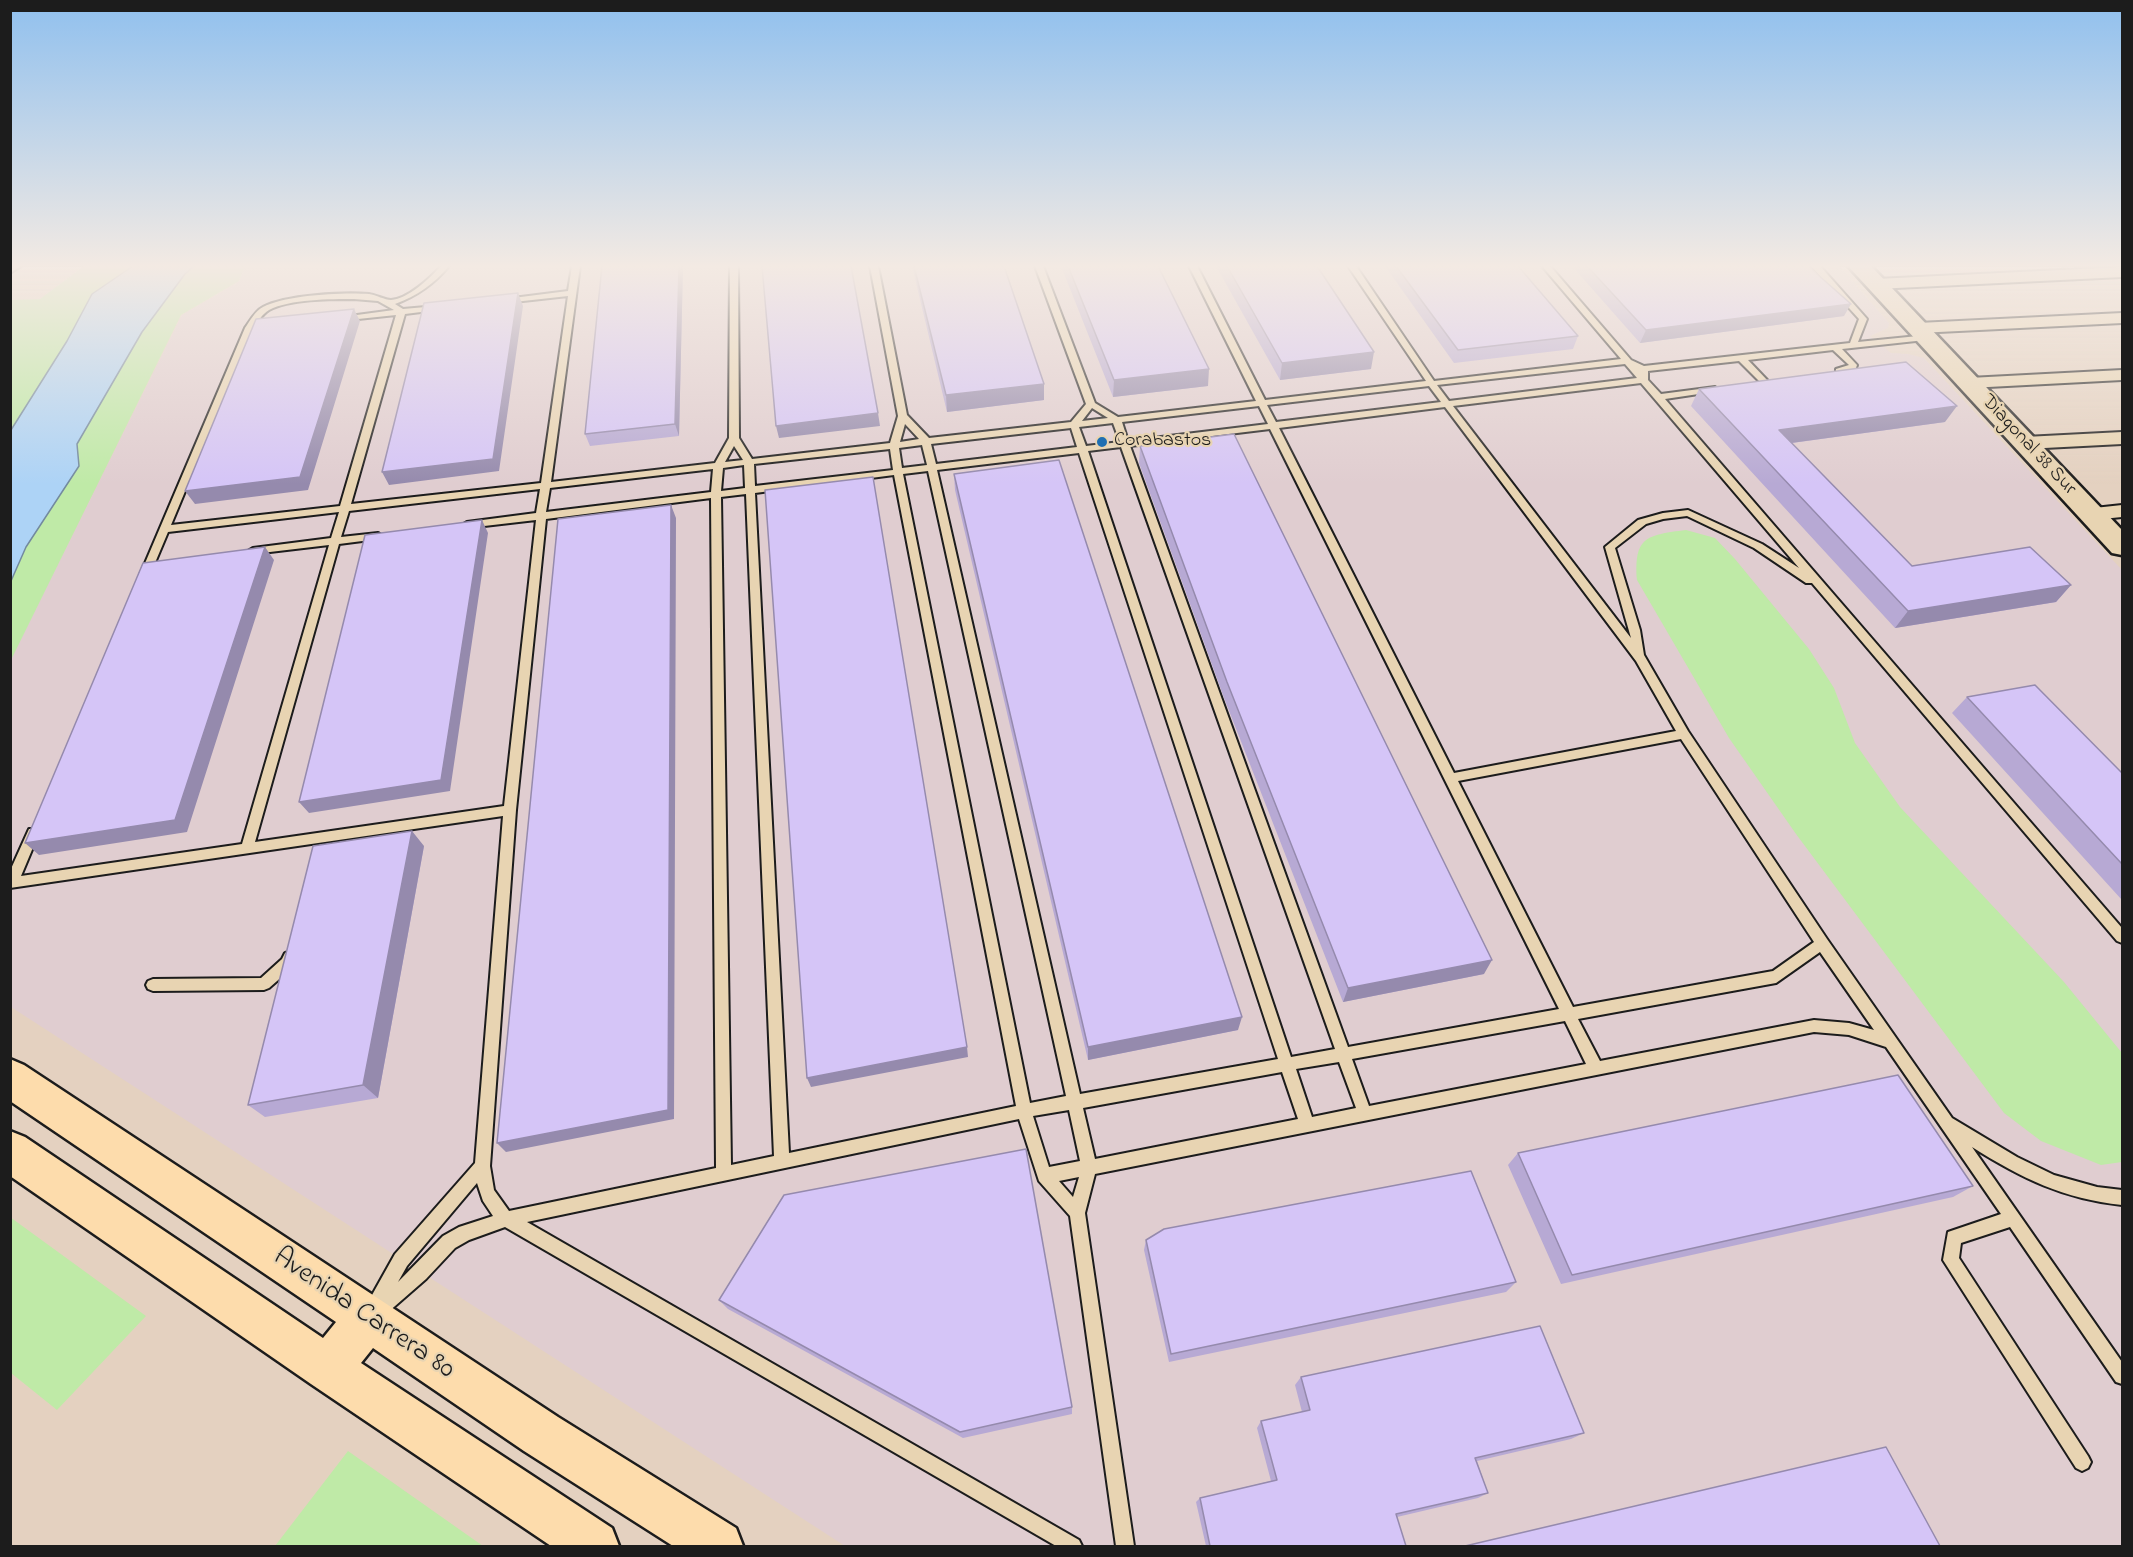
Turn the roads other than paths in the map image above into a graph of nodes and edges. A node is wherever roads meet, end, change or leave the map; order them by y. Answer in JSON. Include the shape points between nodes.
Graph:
{"nodes":[{"id":1,"x":245,"y":339,"type":"edge"},
{"id":2,"x":393,"y":339,"type":"edge"},
{"id":3,"x":566,"y":339,"type":"edge"},
{"id":4,"x":734,"y":339,"type":"edge"},
{"id":5,"x":888,"y":339,"type":"edge"},
{"id":6,"x":1066,"y":339,"type":"edge"},
{"id":7,"x":1230,"y":339,"type":"edge"},
{"id":8,"x":1401,"y":339,"type":"edge"},
{"id":9,"x":1608,"y":339,"type":"edge"},
{"id":10,"x":1855,"y":339,"type":"edge"},
{"id":11,"x":1888,"y":339,"type":"edge"},
{"id":12,"x":1926,"y":339,"type":"edge"},
{"id":13,"x":1852,"y":345,"type":"junction"},
{"id":14,"x":1835,"y":347,"type":"junction"},
{"id":15,"x":1741,"y":358,"type":"junction"},
{"id":16,"x":1627,"y":361,"type":"junction"},
{"id":17,"x":1830,"y":372,"type":"edge"},
{"id":18,"x":1643,"y":374,"type":"junction"},
{"id":19,"x":2122,"y":375,"type":"edge"},
{"id":20,"x":1775,"y":380,"type":"edge"},
{"id":21,"x":1764,"y":381,"type":"junction"},
{"id":22,"x":1431,"y":383,"type":"junction"},
{"id":23,"x":1753,"y":383,"type":"edge"},
{"id":24,"x":1968,"y":383,"type":"junction"},
{"id":25,"x":1717,"y":388,"type":"edge"},
{"id":26,"x":1658,"y":397,"type":"junction"},
{"id":27,"x":1262,"y":403,"type":"junction"},
{"id":28,"x":1091,"y":404,"type":"junction"},
{"id":29,"x":1446,"y":404,"type":"junction"},
{"id":30,"x":903,"y":417,"type":"junction"},
{"id":31,"x":1116,"y":419,"type":"junction"},
{"id":32,"x":1074,"y":424,"type":"junction"},
{"id":33,"x":1274,"y":425,"type":"junction"},
{"id":34,"x":734,"y":438,"type":"junction"},
{"id":35,"x":2122,"y":438,"type":"edge"},
{"id":36,"x":926,"y":441,"type":"junction"},
{"id":37,"x":2025,"y":443,"type":"junction"},
{"id":38,"x":1123,"y":444,"type":"junction"},
{"id":39,"x":894,"y":445,"type":"junction"},
{"id":40,"x":1082,"y":449,"type":"junction"},
{"id":41,"x":749,"y":462,"type":"junction"},
{"id":42,"x":718,"y":465,"type":"junction"},
{"id":43,"x":931,"y":468,"type":"junction"},
{"id":44,"x":898,"y":472,"type":"junction"},
{"id":45,"x":545,"y":485,"type":"junction"},
{"id":46,"x":750,"y":490,"type":"junction"},
{"id":47,"x":716,"y":494,"type":"junction"},
{"id":48,"x":344,"y":508,"type":"junction"},
{"id":49,"x":2122,"y":511,"type":"edge"},
{"id":50,"x":2092,"y":514,"type":"junction"},
{"id":51,"x":541,"y":516,"type":"junction"},
{"id":52,"x":461,"y":526,"type":"edge"},
{"id":53,"x":165,"y":529,"type":"junction"},
{"id":54,"x":392,"y":534,"type":"edge"},
{"id":55,"x":335,"y":541,"type":"junction"},
{"id":56,"x":2122,"y":546,"type":"edge"},
{"id":57,"x":243,"y":553,"type":"edge"},
{"id":58,"x":162,"y":563,"type":"edge"},
{"id":59,"x":150,"y":564,"type":"junction"},
{"id":60,"x":141,"y":586,"type":"edge"},
{"id":61,"x":1824,"y":589,"type":"junction"},
{"id":62,"x":1640,"y":658,"type":"junction"},
{"id":63,"x":1684,"y":734,"type":"junction"},
{"id":64,"x":1450,"y":778,"type":"junction"},
{"id":65,"x":510,"y":810,"type":"junction"},
{"id":66,"x":36,"y":827,"type":"edge"},
{"id":67,"x":247,"y":848,"type":"junction"},
{"id":68,"x":11,"y":882,"type":"edge"},
{"id":69,"x":2122,"y":937,"type":"edge"},
{"id":70,"x":294,"y":940,"type":"edge"},
{"id":71,"x":1822,"y":943,"type":"junction"},
{"id":72,"x":153,"y":985,"type":"dead end"},
{"id":73,"x":1569,"y":1014,"type":"junction"},
{"id":74,"x":1891,"y":1042,"type":"junction"},
{"id":75,"x":1343,"y":1055,"type":"junction"},
{"id":76,"x":1287,"y":1065,"type":"junction"},
{"id":77,"x":1596,"y":1068,"type":"junction"},
{"id":78,"x":10,"y":1078,"type":"edge"},
{"id":79,"x":1075,"y":1102,"type":"junction"},
{"id":80,"x":1024,"y":1111,"type":"junction"},
{"id":81,"x":1365,"y":1114,"type":"junction"},
{"id":82,"x":1947,"y":1123,"type":"junction"},
{"id":83,"x":1307,"y":1125,"type":"junction"},
{"id":84,"x":10,"y":1151,"type":"edge"},
{"id":85,"x":782,"y":1162,"type":"junction"},
{"id":86,"x":482,"y":1166,"type":"junction"},
{"id":87,"x":1089,"y":1167,"type":"junction"},
{"id":88,"x":724,"y":1174,"type":"junction"},
{"id":89,"x":1044,"y":1176,"type":"junction"},
{"id":90,"x":2122,"y":1197,"type":"edge"},
{"id":91,"x":1077,"y":1213,"type":"junction"},
{"id":92,"x":2013,"y":1218,"type":"junction"},
{"id":93,"x":506,"y":1219,"type":"junction"},
{"id":94,"x":368,"y":1318,"type":"junction"},
{"id":95,"x":327,"y":1368,"type":"junction"},
{"id":96,"x":2122,"y":1376,"type":"edge"},
{"id":97,"x":2082,"y":1462,"type":"dead end"},
{"id":98,"x":594,"y":1546,"type":"edge"},
{"id":99,"x":718,"y":1546,"type":"edge"},
{"id":100,"x":1073,"y":1546,"type":"edge"},
{"id":101,"x":1125,"y":1546,"type":"edge"}],
"edges":[{"from":1,"to":53,"type":"lane"},
{"from":2,"to":48,"type":"lane"},
{"from":3,"to":45,"type":"lane"},
{"from":4,"to":34,"type":"lane"},
{"from":5,"to":30,"type":"lane"},
{"from":6,"to":28,"type":"lane"},
{"from":7,"to":27,"type":"lane"},
{"from":8,"to":22,"type":"lane"},
{"from":9,"to":16,"type":"lane"},
{"from":10,"to":13,"type":"lane"},
{"from":11,"to":13,"type":"lane"},
{"from":12,"to":24,"type":"street","name":"Diagonal 38 Sur"},
{"from":13,"to":14,"type":"lane"},
{"from":14,"to":15,"type":"lane"},
{"from":14,"to":17,"type":"lane","via":[[1853,365],[1852,369]]},
{"from":15,"to":18,"type":"lane"},
{"from":15,"to":21,"type":"lane"},
{"from":16,"to":18,"type":"lane"},
{"from":16,"to":22,"type":"lane"},
{"from":18,"to":26,"type":"lane"},
{"from":18,"to":29,"type":"lane"},
{"from":19,"to":24,"type":"street"},
{"from":20,"to":21,"type":"lane"},
{"from":21,"to":23,"type":"lane"},
{"from":22,"to":27,"type":"lane"},
{"from":22,"to":29,"type":"lane"},
{"from":24,"to":37,"type":"street","name":"Diagonal 38 Sur"},
{"from":25,"to":26,"type":"lane"},
{"from":26,"to":61,"type":"lane"},
{"from":27,"to":31,"type":"lane"},
{"from":27,"to":33,"type":"lane"},
{"from":28,"to":31,"type":"lane"},
{"from":28,"to":32,"type":"lane"},
{"from":29,"to":33,"type":"lane"},
{"from":29,"to":62,"type":"lane"},
{"from":30,"to":36,"type":"lane"},
{"from":30,"to":39,"type":"lane"},
{"from":31,"to":32,"type":"lane"},
{"from":31,"to":38,"type":"lane"},
{"from":32,"to":36,"type":"lane"},
{"from":32,"to":40,"type":"lane"},
{"from":33,"to":38,"type":"lane"},
{"from":33,"to":64,"type":"lane"},
{"from":34,"to":41,"type":"lane"},
{"from":34,"to":42,"type":"lane"},
{"from":35,"to":37,"type":"street"},
{"from":36,"to":39,"type":"lane"},
{"from":36,"to":43,"type":"lane"},
{"from":37,"to":50,"type":"street","name":"Diagonal 38 Sur"},
{"from":38,"to":40,"type":"lane"},
{"from":38,"to":75,"type":"lane"},
{"from":39,"to":41,"type":"lane"},
{"from":39,"to":44,"type":"lane"},
{"from":40,"to":43,"type":"lane"},
{"from":40,"to":76,"type":"lane"},
{"from":41,"to":42,"type":"lane"},
{"from":41,"to":46,"type":"lane"},
{"from":42,"to":45,"type":"lane"},
{"from":42,"to":47,"type":"lane"},
{"from":43,"to":44,"type":"lane"},
{"from":43,"to":79,"type":"lane"},
{"from":44,"to":46,"type":"lane"},
{"from":44,"to":80,"type":"lane"},
{"from":45,"to":48,"type":"lane"},
{"from":45,"to":51,"type":"lane"},
{"from":46,"to":47,"type":"lane"},
{"from":46,"to":85,"type":"lane"},
{"from":47,"to":51,"type":"lane"},
{"from":47,"to":88,"type":"lane"},
{"from":48,"to":53,"type":"lane"},
{"from":48,"to":55,"type":"lane"},
{"from":49,"to":50,"type":"street"},
{"from":50,"to":56,"type":"street","name":"Diagonal 38 Sur"},
{"from":51,"to":52,"type":"lane"},
{"from":51,"to":65,"type":"lane"},
{"from":53,"to":59,"type":"lane"},
{"from":54,"to":55,"type":"lane"},
{"from":55,"to":57,"type":"lane"},
{"from":55,"to":67,"type":"lane"},
{"from":58,"to":59,"type":"lane"},
{"from":59,"to":60,"type":"lane"},
{"from":61,"to":62,"type":"lane","via":[[1758,546],[1688,513],[1642,522],[1610,548]]},
{"from":61,"to":69,"type":"lane"},
{"from":62,"to":63,"type":"lane"},
{"from":63,"to":64,"type":"lane"},
{"from":63,"to":71,"type":"lane"},
{"from":64,"to":73,"type":"lane"},
{"from":65,"to":67,"type":"lane","via":[[321,843]]},
{"from":65,"to":86,"type":"lane"},
{"from":66,"to":68,"type":"lane"},
{"from":67,"to":68,"type":"lane"},
{"from":70,"to":72,"type":"lane","via":[[288,963],[264,984]]},
{"from":71,"to":73,"type":"lane","via":[[1776,977]]},
{"from":71,"to":74,"type":"lane"},
{"from":73,"to":75,"type":"lane"},
{"from":73,"to":77,"type":"lane"},
{"from":74,"to":77,"type":"lane","via":[[1850,1029],[1814,1026]]},
{"from":74,"to":82,"type":"lane"},
{"from":75,"to":76,"type":"lane"},
{"from":75,"to":81,"type":"lane"},
{"from":76,"to":79,"type":"lane"},
{"from":76,"to":83,"type":"lane"},
{"from":77,"to":81,"type":"lane"},
{"from":78,"to":94,"type":"main road","name":"Avenida Carrera 80"},
{"from":79,"to":80,"type":"lane"},
{"from":79,"to":87,"type":"lane"},
{"from":80,"to":85,"type":"lane"},
{"from":80,"to":89,"type":"lane"},
{"from":81,"to":83,"type":"lane"},
{"from":82,"to":90,"type":"lane","via":[[2023,1169],[2072,1191]]},
{"from":82,"to":92,"type":"lane"},
{"from":83,"to":87,"type":"lane"},
{"from":84,"to":95,"type":"main road"},
{"from":85,"to":88,"type":"lane"},
{"from":86,"to":93,"type":"lane","via":[[488,1196]]},
{"from":86,"to":94,"type":"lane","via":[[401,1260]]},
{"from":87,"to":89,"type":"lane"},
{"from":87,"to":91,"type":"lane"},
{"from":88,"to":93,"type":"lane"},
{"from":89,"to":91,"type":"lane"},
{"from":91,"to":101,"type":"lane"},
{"from":92,"to":96,"type":"lane"},
{"from":92,"to":97,"type":"lane","via":[[1954,1238],[1951,1260]]},
{"from":93,"to":94,"type":"lane","via":[[448,1242],[420,1273]]},
{"from":93,"to":100,"type":"lane"},
{"from":94,"to":95,"type":"main road"},
{"from":94,"to":99,"type":"main road","name":"Avenida Carrera 80"},
{"from":95,"to":98,"type":"main road"}]}
